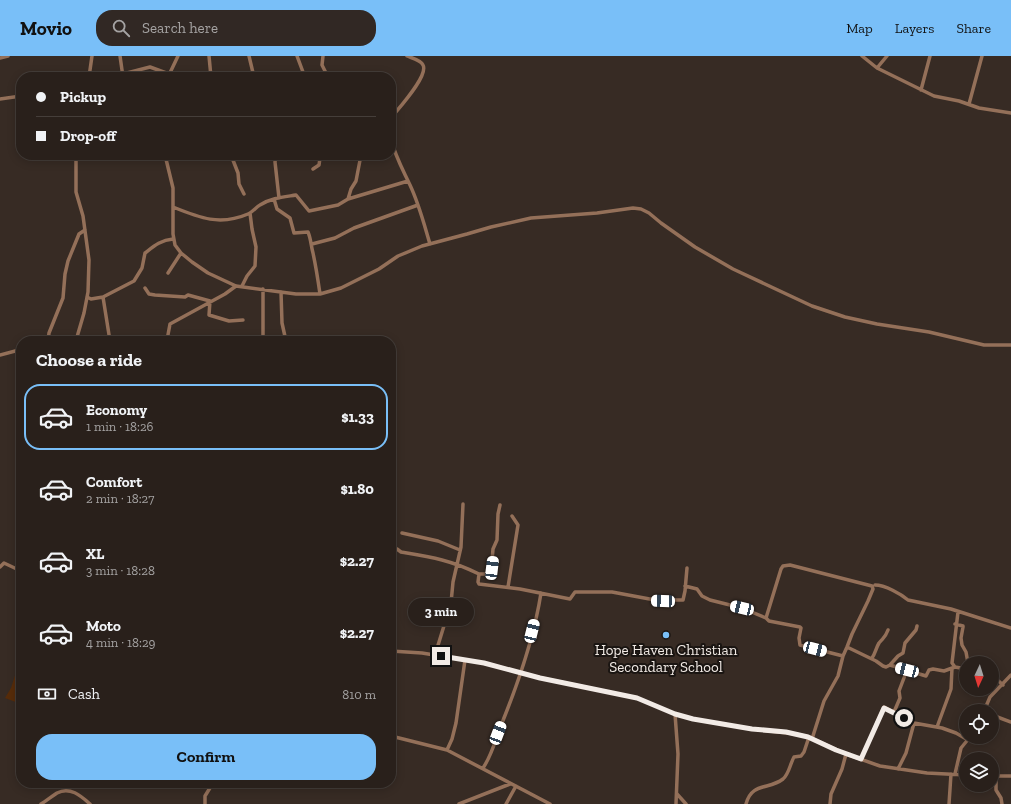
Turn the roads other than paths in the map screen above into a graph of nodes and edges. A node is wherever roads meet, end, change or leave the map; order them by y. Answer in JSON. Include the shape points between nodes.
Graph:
{"nodes":[{"id":1,"x":8,"y":56,"type":"edge"},
{"id":2,"x":92,"y":56,"type":"edge"},
{"id":3,"x":120,"y":56,"type":"edge"},
{"id":4,"x":178,"y":56,"type":"edge"},
{"id":5,"x":209,"y":56,"type":"edge"},
{"id":6,"x":249,"y":56,"type":"edge"},
{"id":7,"x":297,"y":56,"type":"edge"},
{"id":8,"x":323,"y":56,"type":"edge"},
{"id":9,"x":407,"y":56,"type":"edge"},
{"id":10,"x":862,"y":56,"type":"edge"},
{"id":11,"x":887,"y":56,"type":"edge"},
{"id":12,"x":930,"y":56,"type":"edge"},
{"id":13,"x":982,"y":56,"type":"edge"},
{"id":14,"x":0,"y":58,"type":"edge"},
{"id":15,"x":877,"y":68,"type":"junction"},
{"id":16,"x":90,"y":72,"type":"edge"},
{"id":17,"x":122,"y":72,"type":"edge"},
{"id":18,"x":135,"y":72,"type":"edge"},
{"id":19,"x":162,"y":72,"type":"edge"},
{"id":20,"x":170,"y":72,"type":"edge"},
{"id":21,"x":211,"y":72,"type":"edge"},
{"id":22,"x":253,"y":72,"type":"edge"},
{"id":23,"x":303,"y":72,"type":"edge"},
{"id":24,"x":326,"y":72,"type":"edge"},
{"id":25,"x":921,"y":90,"type":"junction"},
{"id":26,"x":16,"y":97,"type":"edge"},
{"id":27,"x":0,"y":99,"type":"edge"},
{"id":28,"x":969,"y":104,"type":"junction"},
{"id":29,"x":396,"y":113,"type":"edge"},
{"id":30,"x":1011,"y":113,"type":"edge"},
{"id":31,"x":396,"y":157,"type":"edge"},
{"id":32,"x":76,"y":160,"type":"edge"},
{"id":33,"x":166,"y":160,"type":"edge"},
{"id":34,"x":233,"y":160,"type":"edge"},
{"id":35,"x":275,"y":160,"type":"edge"},
{"id":36,"x":320,"y":160,"type":"edge"},
{"id":37,"x":360,"y":160,"type":"edge"},
{"id":38,"x":313,"y":169,"type":"dead end"},
{"id":39,"x":408,"y":181,"type":"junction"},
{"id":40,"x":244,"y":194,"type":"dead end"},
{"id":41,"x":278,"y":198,"type":"junction"},
{"id":42,"x":274,"y":199,"type":"junction"},
{"id":43,"x":348,"y":199,"type":"junction"},
{"id":44,"x":418,"y":205,"type":"junction"},
{"id":45,"x":173,"y":207,"type":"junction"},
{"id":46,"x":250,"y":213,"type":"junction"},
{"id":47,"x":86,"y":230,"type":"junction"},
{"id":48,"x":174,"y":239,"type":"junction"},
{"id":49,"x":312,"y":244,"type":"junction"},
{"id":50,"x":430,"y":244,"type":"junction"},
{"id":51,"x":181,"y":253,"type":"junction"},
{"id":52,"x":168,"y":273,"type":"dead end"},
{"id":53,"x":236,"y":286,"type":"junction"},
{"id":54,"x":242,"y":286,"type":"junction"},
{"id":55,"x":145,"y":288,"type":"dead end"},
{"id":56,"x":262,"y":289,"type":"junction"},
{"id":57,"x":281,"y":292,"type":"junction"},
{"id":58,"x":320,"y":294,"type":"junction"},
{"id":59,"x":87,"y":297,"type":"junction"},
{"id":60,"x":104,"y":297,"type":"junction"},
{"id":61,"x":210,"y":302,"type":"junction"},
{"id":62,"x":243,"y":320,"type":"dead end"},
{"id":63,"x":49,"y":336,"type":"edge"},
{"id":64,"x":77,"y":336,"type":"edge"},
{"id":65,"x":109,"y":336,"type":"edge"},
{"id":66,"x":168,"y":336,"type":"edge"},
{"id":67,"x":263,"y":336,"type":"edge"},
{"id":68,"x":285,"y":336,"type":"edge"},
{"id":69,"x":1011,"y":345,"type":"edge"},
{"id":70,"x":16,"y":352,"type":"edge"},
{"id":71,"x":0,"y":355,"type":"edge"},
{"id":72,"x":463,"y":504,"type":"dead end"},
{"id":73,"x":500,"y":505,"type":"dead end"},
{"id":74,"x":512,"y":516,"type":"dead end"},
{"id":75,"x":402,"y":533,"type":"dead end"},
{"id":76,"x":396,"y":549,"type":"edge"},
{"id":77,"x":460,"y":550,"type":"junction"},
{"id":78,"x":457,"y":564,"type":"junction"},
{"id":79,"x":0,"y":567,"type":"edge"},
{"id":80,"x":686,"y":568,"type":"dead end"},
{"id":81,"x":16,"y":569,"type":"edge"},
{"id":82,"x":479,"y":574,"type":"junction"},
{"id":83,"x":685,"y":586,"type":"junction"},
{"id":84,"x":875,"y":586,"type":"dead end"},
{"id":85,"x":508,"y":587,"type":"junction"},
{"id":86,"x":541,"y":593,"type":"junction"},
{"id":87,"x":958,"y":612,"type":"junction"},
{"id":88,"x":766,"y":618,"type":"junction"},
{"id":89,"x":955,"y":624,"type":"junction"},
{"id":90,"x":917,"y":626,"type":"dead end"},
{"id":91,"x":1011,"y":628,"type":"edge"},
{"id":92,"x":888,"y":630,"type":"dead end"},
{"id":93,"x":848,"y":647,"type":"junction"},
{"id":94,"x":396,"y":651,"type":"edge"},
{"id":95,"x":435,"y":655,"type":"junction"},
{"id":96,"x":843,"y":656,"type":"junction"},
{"id":97,"x":967,"y":656,"type":"edge"},
{"id":98,"x":872,"y":658,"type":"junction"},
{"id":99,"x":465,"y":660,"type":"junction"},
{"id":100,"x":890,"y":665,"type":"junction"},
{"id":101,"x":954,"y":668,"type":"junction"},
{"id":102,"x":959,"y":668,"type":"edge"},
{"id":103,"x":907,"y":670,"type":"junction"},
{"id":104,"x":521,"y":672,"type":"junction"},
{"id":105,"x":1011,"y":675,"type":"edge"},
{"id":106,"x":999,"y":681,"type":"edge"},
{"id":107,"x":1003,"y":685,"type":"junction"},
{"id":108,"x":987,"y":704,"type":"edge"},
{"id":109,"x":894,"y":712,"type":"junction"},
{"id":110,"x":675,"y":714,"type":"junction"},
{"id":111,"x":999,"y":718,"type":"edge"},
{"id":112,"x":1011,"y":722,"type":"edge"},
{"id":113,"x":914,"y":723,"type":"junction"},
{"id":114,"x":937,"y":727,"type":"junction"},
{"id":115,"x":959,"y":734,"type":"edge"},
{"id":116,"x":396,"y":737,"type":"edge"},
{"id":117,"x":810,"y":738,"type":"junction"},
{"id":118,"x":964,"y":744,"type":"edge"},
{"id":119,"x":447,"y":750,"type":"junction"},
{"id":120,"x":846,"y":754,"type":"junction"},
{"id":121,"x":861,"y":759,"type":"junction"},
{"id":122,"x":483,"y":768,"type":"junction"},
{"id":123,"x":898,"y":769,"type":"junction"},
{"id":124,"x":953,"y":774,"type":"junction"},
{"id":125,"x":959,"y":774,"type":"edge"},
{"id":126,"x":999,"y":776,"type":"edge"},
{"id":127,"x":1011,"y":776,"type":"edge"},
{"id":128,"x":510,"y":784,"type":"junction"},
{"id":129,"x":516,"y":786,"type":"junction"},
{"id":130,"x":210,"y":788,"type":"edge"},
{"id":131,"x":997,"y":792,"type":"edge"},
{"id":132,"x":677,"y":794,"type":"junction"},
{"id":133,"x":40,"y":804,"type":"edge"},
{"id":134,"x":90,"y":804,"type":"edge"},
{"id":135,"x":205,"y":804,"type":"edge"},
{"id":136,"x":459,"y":804,"type":"edge"},
{"id":137,"x":506,"y":804,"type":"edge"},
{"id":138,"x":550,"y":804,"type":"edge"},
{"id":139,"x":676,"y":804,"type":"edge"},
{"id":140,"x":686,"y":804,"type":"edge"},
{"id":141,"x":746,"y":804,"type":"edge"},
{"id":142,"x":830,"y":804,"type":"edge"},
{"id":143,"x":949,"y":804,"type":"edge"},
{"id":144,"x":1002,"y":804,"type":"edge"}],
"edges":[{"from":1,"to":14,"type":"street"},
{"from":2,"to":16,"type":"street"},
{"from":3,"to":17,"type":"street"},
{"from":4,"to":20,"type":"street"},
{"from":5,"to":21,"type":"street"},
{"from":6,"to":22,"type":"street"},
{"from":7,"to":23,"type":"street"},
{"from":8,"to":24,"type":"street","via":[[322,65]]},
{"from":9,"to":29,"type":"street","via":[[424,66],[423,73]]},
{"from":10,"to":15,"type":"street"},
{"from":11,"to":15,"type":"street"},
{"from":12,"to":25,"type":"street"},
{"from":13,"to":28,"type":"street"},
{"from":15,"to":25,"type":"street"},
{"from":18,"to":19,"type":"street","via":[[150,67]]},
{"from":25,"to":28,"type":"street","via":[[934,96]]},
{"from":26,"to":27,"type":"street"},
{"from":28,"to":30,"type":"street"},
{"from":31,"to":39,"type":"street"},
{"from":32,"to":47,"type":"street","via":[[76,192]]},
{"from":33,"to":45,"type":"street","via":[[173,188]]},
{"from":34,"to":40,"type":"street"},
{"from":35,"to":41,"type":"street"},
{"from":36,"to":38,"type":"street","via":[[319,165]]},
{"from":37,"to":43,"type":"street","via":[[356,181]]},
{"from":39,"to":43,"type":"street"},
{"from":39,"to":44,"type":"street"},
{"from":41,"to":42,"type":"street"},
{"from":41,"to":43,"type":"street","via":[[296,195],[309,211],[338,205]]},
{"from":42,"to":46,"type":"street","via":[[259,205]]},
{"from":42,"to":49,"type":"street","via":[[277,209],[290,218],[294,232],[308,232]]},
{"from":44,"to":49,"type":"street","via":[[354,228],[335,238]]},
{"from":44,"to":50,"type":"street"},
{"from":45,"to":46,"type":"street","via":[[201,218],[221,221]]},
{"from":45,"to":48,"type":"street"},
{"from":46,"to":54,"type":"street","via":[[256,247],[255,266]]},
{"from":47,"to":59,"type":"street","via":[[89,260]]},
{"from":47,"to":63,"type":"street","via":[[79,234],[68,262],[63,298]]},
{"from":48,"to":51,"type":"street"},
{"from":48,"to":60,"type":"street","via":[[157,243],[145,253],[142,268],[134,281]]},
{"from":49,"to":58,"type":"street"},
{"from":50,"to":58,"type":"street","via":[[398,256],[379,269],[341,288]]},
{"from":50,"to":69,"type":"street","via":[[531,218],[641,209],[695,247],[733,269],[812,306],[845,317],[984,345]]},
{"from":51,"to":52,"type":"street"},
{"from":51,"to":53,"type":"street","via":[[208,273]]},
{"from":53,"to":54,"type":"street"},
{"from":53,"to":61,"type":"street"},
{"from":54,"to":56,"type":"street"},
{"from":55,"to":61,"type":"street","via":[[149,294],[188,295]]},
{"from":56,"to":57,"type":"street"},
{"from":56,"to":67,"type":"street"},
{"from":57,"to":58,"type":"street"},
{"from":57,"to":68,"type":"street"},
{"from":59,"to":60,"type":"street"},
{"from":59,"to":64,"type":"street"},
{"from":60,"to":65,"type":"street"},
{"from":61,"to":62,"type":"street","via":[[209,315],[229,320]]},
{"from":61,"to":66,"type":"street","via":[[170,324]]},
{"from":70,"to":71,"type":"street"},
{"from":72,"to":77,"type":"street"},
{"from":73,"to":82,"type":"street","via":[[491,573]]},
{"from":74,"to":85,"type":"street","via":[[518,525]]},
{"from":75,"to":77,"type":"street","via":[[438,541]]},
{"from":76,"to":78,"type":"street"},
{"from":77,"to":78,"type":"street"},
{"from":78,"to":82,"type":"street"},
{"from":78,"to":95,"type":"street","via":[[451,603]]},
{"from":79,"to":81,"type":"street","via":[[4,563]]},
{"from":80,"to":83,"type":"street"},
{"from":82,"to":85,"type":"street","via":[[479,584]]},
{"from":83,"to":86,"type":"street","via":[[684,599],[679,601],[654,600],[612,592],[575,592],[570,599]]},
{"from":83,"to":88,"type":"street","via":[[696,589],[710,600],[742,608]]},
{"from":84,"to":87,"type":"street","via":[[903,595],[908,600]]},
{"from":85,"to":86,"type":"street"},
{"from":86,"to":104,"type":"street"},
{"from":87,"to":89,"type":"street"},
{"from":87,"to":91,"type":"street"},
{"from":88,"to":93,"type":"street","via":[[783,566],[810,569],[870,585],[873,589]]},
{"from":88,"to":96,"type":"street","via":[[769,621],[800,627],[800,645]]},
{"from":89,"to":97,"type":"street","via":[[964,627],[961,638]]},
{"from":89,"to":101,"type":"street","via":[[952,663]]},
{"from":90,"to":100,"type":"street","via":[[905,643],[903,654]]},
{"from":92,"to":98,"type":"street"},
{"from":93,"to":96,"type":"street"},
{"from":93,"to":98,"type":"street"},
{"from":94,"to":95,"type":"street"},
{"from":95,"to":99,"type":"street"},
{"from":96,"to":117,"type":"street","via":[[838,676],[824,701]]},
{"from":98,"to":100,"type":"street","via":[[883,666]]},
{"from":99,"to":104,"type":"street"},
{"from":99,"to":119,"type":"street","via":[[456,723]]},
{"from":100,"to":103,"type":"street"},
{"from":101,"to":102,"type":"street"},
{"from":101,"to":103,"type":"street","via":[[944,671],[933,669],[926,676]]},
{"from":101,"to":114,"type":"street","via":[[951,690]]},
{"from":103,"to":109,"type":"street"},
{"from":104,"to":110,"type":"street","via":[[637,698]]},
{"from":104,"to":122,"type":"street","via":[[489,759]]},
{"from":105,"to":107,"type":"street"},
{"from":106,"to":107,"type":"street"},
{"from":107,"to":108,"type":"street","via":[[990,697]]},
{"from":109,"to":113,"type":"street"},
{"from":109,"to":121,"type":"street","via":[[884,708]]},
{"from":110,"to":117,"type":"street"},
{"from":110,"to":132,"type":"street"},
{"from":111,"to":112,"type":"street"},
{"from":113,"to":114,"type":"street"},
{"from":113,"to":123,"type":"street","via":[[906,754]]},
{"from":114,"to":115,"type":"street"},
{"from":116,"to":119,"type":"street"},
{"from":117,"to":120,"type":"street"},
{"from":117,"to":141,"type":"street","via":[[801,756],[794,756],[782,780],[754,790]]},
{"from":118,"to":124,"type":"street"},
{"from":119,"to":122,"type":"street"},
{"from":120,"to":121,"type":"street"},
{"from":120,"to":142,"type":"street","via":[[832,790]]},
{"from":121,"to":123,"type":"street"},
{"from":122,"to":128,"type":"street"},
{"from":123,"to":124,"type":"street"},
{"from":124,"to":125,"type":"street"},
{"from":124,"to":143,"type":"street"},
{"from":126,"to":127,"type":"street"},
{"from":128,"to":129,"type":"street"},
{"from":128,"to":136,"type":"street"},
{"from":129,"to":137,"type":"street"},
{"from":129,"to":138,"type":"street"},
{"from":130,"to":135,"type":"street","via":[[205,796]]},
{"from":131,"to":144,"type":"street"},
{"from":132,"to":139,"type":"street"},
{"from":132,"to":140,"type":"street"},
{"from":133,"to":134,"type":"street","via":[[61,791],[68,790],[77,793]]}]}
